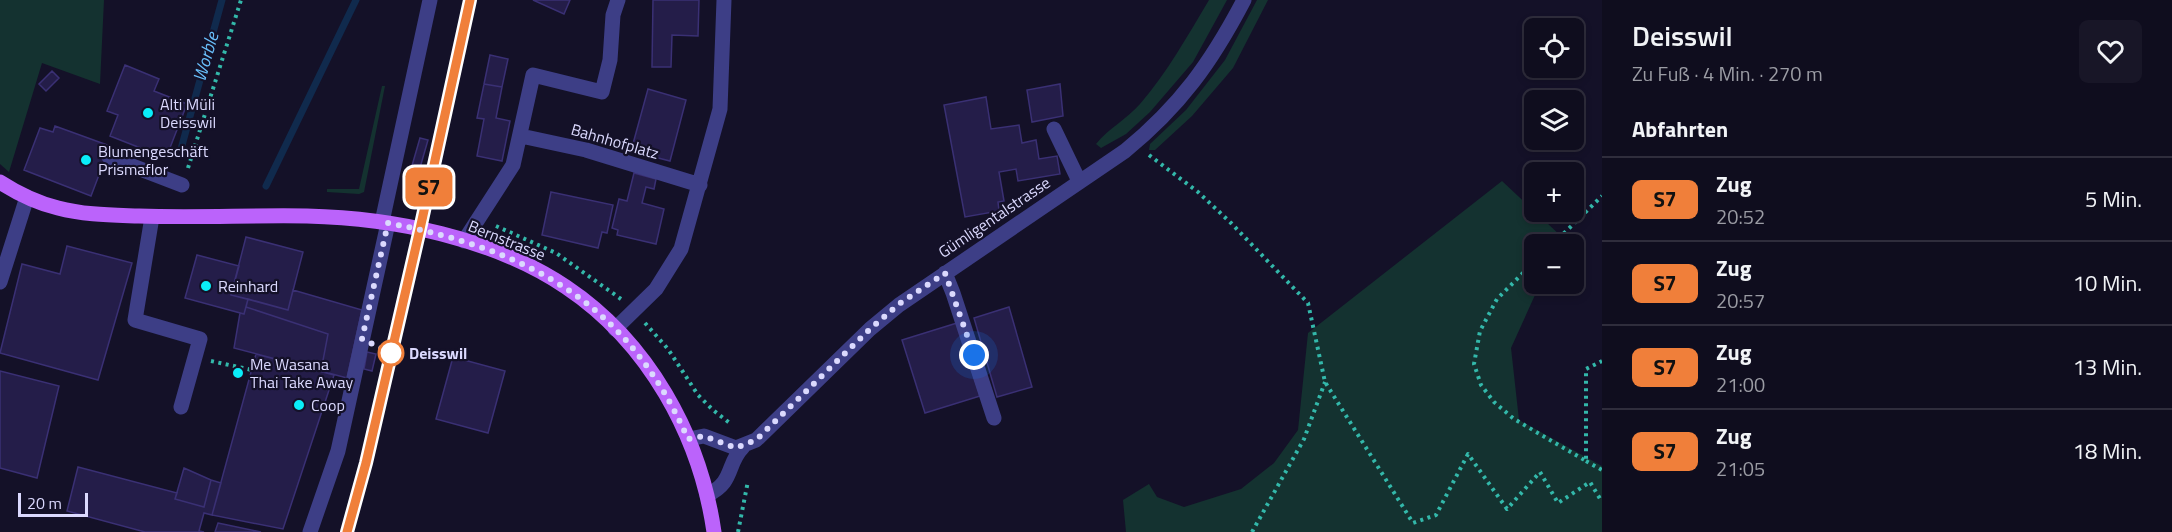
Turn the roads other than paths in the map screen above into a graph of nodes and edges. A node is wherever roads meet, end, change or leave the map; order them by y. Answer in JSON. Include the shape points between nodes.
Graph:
{"nodes":[{"id":1,"x":430,"y":0,"type":"edge"},
{"id":2,"x":618,"y":0,"type":"edge"},
{"id":3,"x":724,"y":0,"type":"edge"},
{"id":4,"x":1244,"y":0,"type":"edge"},
{"id":5,"x":1054,"y":129,"type":"dead end"},
{"id":6,"x":521,"y":136,"type":"junction"},
{"id":7,"x":110,"y":157,"type":"dead end"},
{"id":8,"x":1079,"y":181,"type":"junction"},
{"id":9,"x":0,"y":182,"type":"edge"},
{"id":10,"x":182,"y":185,"type":"road end"},
{"id":11,"x":699,"y":185,"type":"junction"},
{"id":12,"x":27,"y":197,"type":"junction"},
{"id":13,"x":152,"y":217,"type":"junction"},
{"id":14,"x":385,"y":222,"type":"junction"},
{"id":15,"x":464,"y":241,"type":"junction"},
{"id":16,"x":945,"y":273,"type":"junction"},
{"id":17,"x":0,"y":282,"type":"edge"},
{"id":18,"x":615,"y":329,"type":"junction"},
{"id":19,"x":181,"y":407,"type":"dead end"},
{"id":20,"x":994,"y":418,"type":"dead end"},
{"id":21,"x":688,"y":439,"type":"junction"},
{"id":22,"x":745,"y":446,"type":"junction"},
{"id":23,"x":707,"y":495,"type":"junction"},
{"id":24,"x":310,"y":532,"type":"edge"},
{"id":25,"x":714,"y":532,"type":"edge"}],
"edges":[{"from":1,"to":14,"type":"street"},
{"from":2,"to":6,"type":"street","via":[[602,92],[533,75]]},
{"from":3,"to":11,"type":"street","via":[[720,108]]},
{"from":4,"to":8,"type":"street","name":"Gümligentalstrasse","via":[[1224,38],[1176,104],[1136,142]]},
{"from":5,"to":8,"type":"street"},
{"from":6,"to":11,"type":"street","name":"Bahnhofplatz","via":[[586,150]]},
{"from":6,"to":15,"type":"street","via":[[513,165]]},
{"from":7,"to":10,"type":"street"},
{"from":8,"to":16,"type":"street","name":"Gümligentalstrasse"},
{"from":9,"to":12,"type":"main road","name":"Bernstrasse"},
{"from":11,"to":18,"type":"street","via":[[673,265],[656,289]]},
{"from":12,"to":13,"type":"main road","name":"Bernstrasse","via":[[89,214]]},
{"from":12,"to":17,"type":"street"},
{"from":13,"to":14,"type":"main road","name":"Bernstrasse","via":[[306,216]]},
{"from":13,"to":19,"type":"street","via":[[135,320],[200,339]]},
{"from":14,"to":15,"type":"main road","name":"Bernstrasse"},
{"from":14,"to":24,"type":"street","via":[[338,451]]},
{"from":15,"to":18,"type":"main road","name":"Bernstrasse","via":[[552,278],[582,298]]},
{"from":16,"to":20,"type":"street"},
{"from":16,"to":22,"type":"street","name":"Gümligentalstrasse","via":[[886,316],[765,433]]},
{"from":18,"to":21,"type":"main road","name":"Bernstrasse","via":[[652,373]]},
{"from":21,"to":22,"type":"street","via":[[704,436],[736,448]]},
{"from":21,"to":23,"type":"main road","name":"Bernstrasse"},
{"from":22,"to":23,"type":"street","name":"Gümligentalstrasse","via":[[738,452],[722,487]]},
{"from":23,"to":25,"type":"main road","name":"Bernstrasse"}]}
